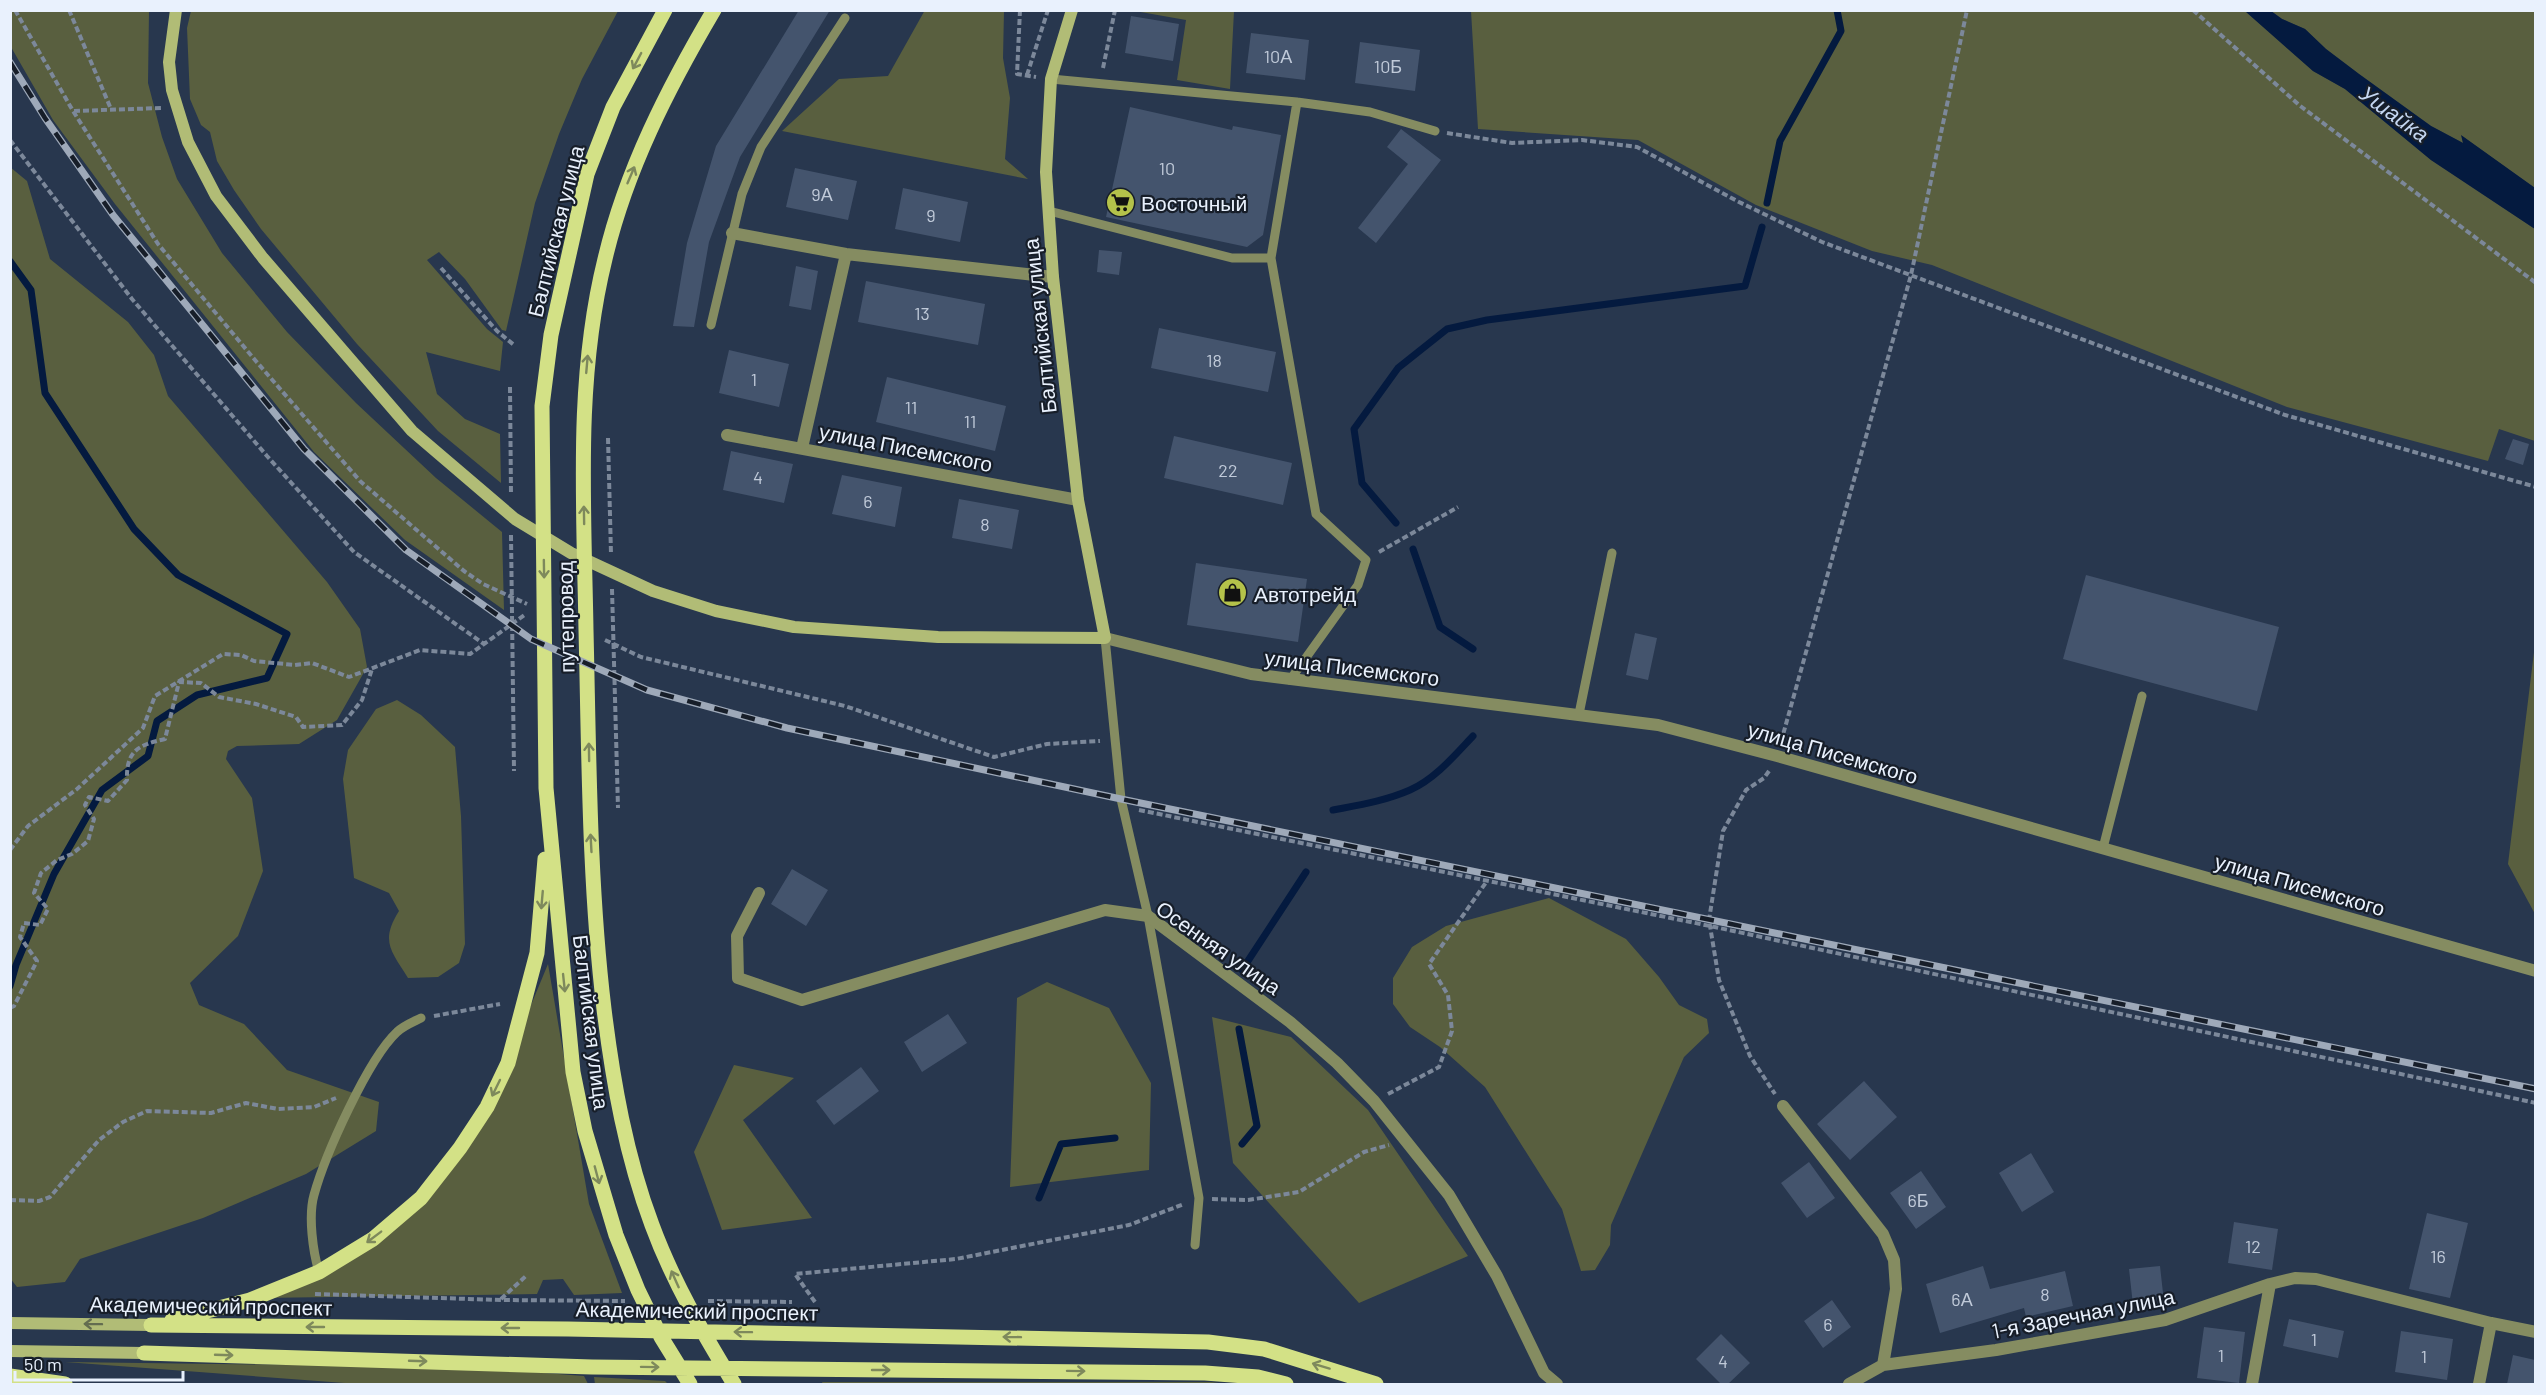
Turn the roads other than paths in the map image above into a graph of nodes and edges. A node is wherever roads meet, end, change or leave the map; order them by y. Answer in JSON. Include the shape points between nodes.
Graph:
{"nodes":[{"id":1,"x":176,"y":10,"type":"edge"},
{"id":2,"x":665,"y":10,"type":"edge"},
{"id":3,"x":714,"y":10,"type":"edge"},
{"id":4,"x":1072,"y":10,"type":"edge"},
{"id":5,"x":845,"y":18,"type":"dead end"},
{"id":6,"x":1051,"y":79,"type":"junction"},
{"id":7,"x":1297,"y":102,"type":"junction"},
{"id":8,"x":1435,"y":131,"type":"road end"},
{"id":9,"x":1048,"y":212,"type":"junction"},
{"id":10,"x":732,"y":233,"type":"junction"},
{"id":11,"x":846,"y":254,"type":"junction"},
{"id":12,"x":1271,"y":258,"type":"junction"},
{"id":13,"x":1053,"y":277,"type":"junction"},
{"id":14,"x":711,"y":325,"type":"dead end"},
{"id":15,"x":542,"y":406,"type":"joint"},
{"id":16,"x":727,"y":435,"type":"dead end"},
{"id":17,"x":802,"y":448,"type":"junction"},
{"id":18,"x":1078,"y":500,"type":"junction"},
{"id":19,"x":1612,"y":553,"type":"dead end"},
{"id":20,"x":1105,"y":638,"type":"junction"},
{"id":21,"x":1290,"y":680,"type":"junction"},
{"id":22,"x":2142,"y":696,"type":"dead end"},
{"id":23,"x":1579,"y":714,"type":"junction"},
{"id":24,"x":546,"y":788,"type":"joint"},
{"id":25,"x":590,"y":810,"type":"joint"},
{"id":26,"x":548,"y":820,"type":"junction"},
{"id":27,"x":2103,"y":848,"type":"junction"},
{"id":28,"x":759,"y":893,"type":"dead end"},
{"id":29,"x":1148,"y":916,"type":"junction"},
{"id":30,"x":2535,"y":971,"type":"edge"},
{"id":31,"x":421,"y":1018,"type":"road end"},
{"id":32,"x":1783,"y":1106,"type":"road end"},
{"id":33,"x":1195,"y":1245,"type":"dead end"},
{"id":34,"x":319,"y":1272,"type":"junction"},
{"id":35,"x":2270,"y":1284,"type":"junction"},
{"id":36,"x":10,"y":1323,"type":"edge"},
{"id":37,"x":2492,"y":1323,"type":"junction"},
{"id":38,"x":151,"y":1325,"type":"junction"},
{"id":39,"x":2535,"y":1332,"type":"edge"},
{"id":40,"x":10,"y":1351,"type":"edge"},
{"id":41,"x":144,"y":1353,"type":"joint"},
{"id":42,"x":1883,"y":1365,"type":"junction"},
{"id":43,"x":10,"y":1376,"type":"edge"},
{"id":44,"x":65,"y":1384,"type":"edge"},
{"id":45,"x":690,"y":1384,"type":"edge"},
{"id":46,"x":734,"y":1384,"type":"edge"},
{"id":47,"x":1286,"y":1384,"type":"edge"},
{"id":48,"x":1376,"y":1384,"type":"edge"},
{"id":49,"x":1557,"y":1384,"type":"edge"},
{"id":50,"x":1849,"y":1384,"type":"edge"},
{"id":51,"x":2252,"y":1384,"type":"edge"},
{"id":52,"x":2479,"y":1384,"type":"edge"}],
"edges":[{"from":1,"to":20,"type":"street","via":[[169,62],[176,107],[188,142],[216,196],[263,258],[412,431],[515,519],[571,552],[653,591],[716,611],[794,627],[938,637]]},
{"from":2,"to":15,"type":"main road","name":"Балтийская улица","one_way":true,"via":[[613,107],[586,174],[551,335]]},
{"from":25,"to":3,"type":"main road","name":"путепровод","one_way":true,"via":[[582,423],[590,335],[605,258],[626,188],[684,60]]},
{"from":4,"to":6,"type":"street","name":"Балтийская улица"},
{"from":5,"to":10,"type":"lane","via":[[761,147],[741,194]]},
{"from":6,"to":7,"type":"lane"},
{"from":6,"to":9,"type":"street","name":"Балтийская улица"},
{"from":7,"to":8,"type":"lane","via":[[1370,112]]},
{"from":7,"to":12,"type":"lane"},
{"from":9,"to":12,"type":"lane","via":[[1232,258]]},
{"from":9,"to":13,"type":"street","name":"Балтийская улица"},
{"from":10,"to":11,"type":"street"},
{"from":10,"to":14,"type":"lane"},
{"from":11,"to":13,"type":"street"},
{"from":11,"to":17,"type":"street"},
{"from":12,"to":21,"type":"lane","via":[[1316,514],[1366,560],[1358,585]]},
{"from":13,"to":18,"type":"street","name":"Балтийская улица"},
{"from":15,"to":24,"type":"main road","name":"путепровод","one_way":true},
{"from":16,"to":17,"type":"street","name":"улица Писемского"},
{"from":17,"to":18,"type":"street","name":"улица Писемского"},
{"from":18,"to":20,"type":"street","name":"Балтийская улица"},
{"from":19,"to":23,"type":"lane"},
{"from":20,"to":21,"type":"street","name":"улица Писемского"},
{"from":20,"to":29,"type":"lane","via":[[1123,807]]},
{"from":21,"to":23,"type":"street","name":"улица Писемского"},
{"from":22,"to":27,"type":"lane"},
{"from":23,"to":27,"type":"street","name":"улица Писемского","via":[[1658,725]]},
{"from":24,"to":26,"type":"main road","name":"Балтийская улица"},
{"from":46,"to":25,"type":"main road","name":"Балтийская улица","one_way":true,"via":[[677,1285],[636,1177],[622,1122],[611,1070],[598,957]]},
{"from":26,"to":34,"type":"main road","one_way":true,"via":[[537,953],[508,1063],[487,1107],[421,1197],[372,1239]]},
{"from":26,"to":45,"type":"main road","name":"Балтийская улица","one_way":true,"via":[[573,1072],[585,1131],[616,1235],[638,1290]]},
{"from":27,"to":30,"type":"street","name":"улица Писемского"},
{"from":28,"to":29,"type":"street","name":"Осенняя улица","via":[[737,936],[738,978],[802,1000],[1105,910]]},
{"from":29,"to":33,"type":"lane","via":[[1199,1198]]},
{"from":29,"to":49,"type":"street","name":"Осенняя улица","via":[[1290,1022],[1374,1101],[1449,1195],[1497,1275],[1544,1373]]},
{"from":31,"to":34,"type":"lane","via":[[398,1031],[374,1060],[337,1136],[313,1197],[312,1250]]},
{"from":32,"to":42,"type":"street","via":[[1883,1234],[1894,1260],[1896,1289]]},
{"from":34,"to":38,"type":"main road","via":[[250,1300]]},
{"from":35,"to":37,"type":"street","name":"1-я Заречная улица","via":[[2295,1278],[2316,1279]]},
{"from":35,"to":42,"type":"street","name":"1-я Заречная улица","via":[[2165,1320]]},
{"from":35,"to":51,"type":"street"},
{"from":38,"to":36,"type":"street","name":"Академический проспект","one_way":true},
{"from":37,"to":39,"type":"street","name":"1-я Заречная улица"},
{"from":37,"to":52,"type":"street"},
{"from":48,"to":38,"type":"main road","name":"Академический проспект","one_way":true,"via":[[1264,1349],[1208,1342]]},
{"from":40,"to":41,"type":"street"},
{"from":41,"to":47,"type":"main road","one_way":true,"via":[[592,1366],[1205,1373],[1258,1377]]},
{"from":42,"to":50,"type":"street","name":"1-я Заречная улица"},
{"from":43,"to":44,"type":"main road"}]}
